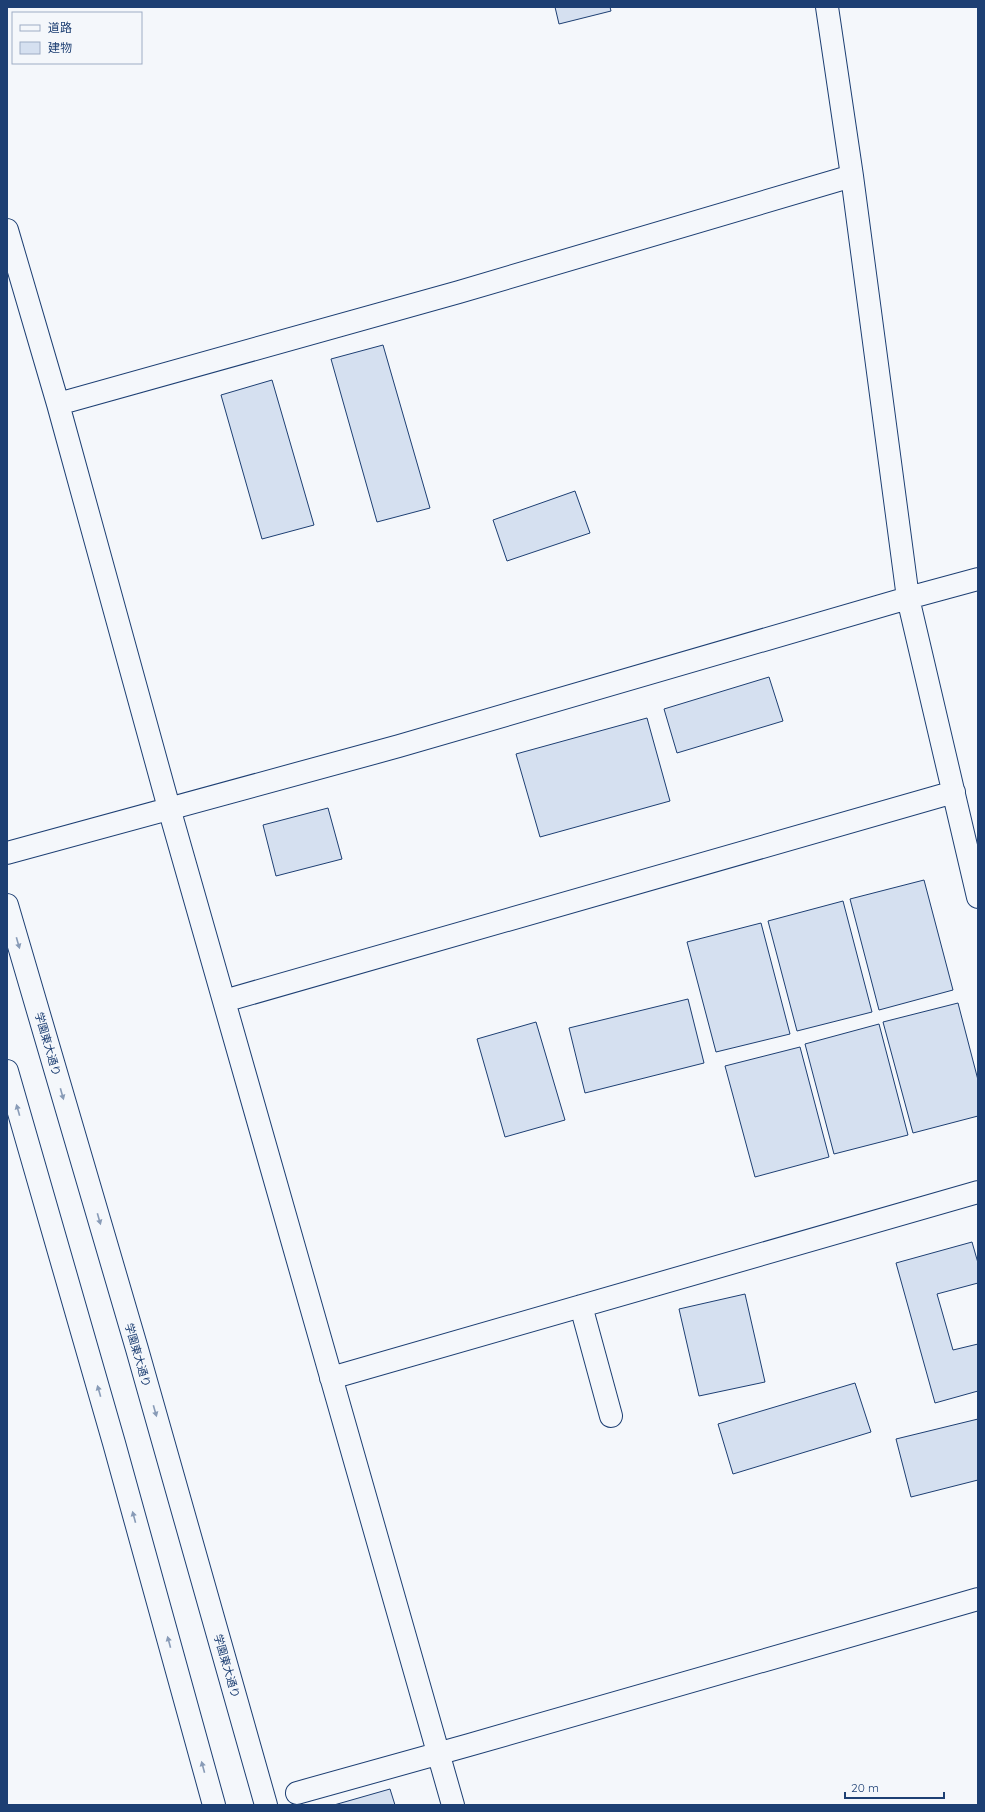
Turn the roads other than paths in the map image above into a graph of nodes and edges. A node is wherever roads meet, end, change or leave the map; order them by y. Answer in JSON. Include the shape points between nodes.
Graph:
{"nodes":[{"id":1,"x":827,"y":7,"type":"edge"},
{"id":2,"x":852,"y":176,"type":"junction"},
{"id":3,"x":7,"y":230,"type":"edge"},
{"id":4,"x":58,"y":404,"type":"junction"},
{"id":5,"x":978,"y":579,"type":"edge"},
{"id":6,"x":908,"y":598,"type":"junction"},
{"id":7,"x":954,"y":792,"type":"junction"},
{"id":8,"x":169,"y":808,"type":"junction"},
{"id":9,"x":7,"y":853,"type":"edge"},
{"id":10,"x":978,"y":897,"type":"edge"},
{"id":11,"x":7,"y":905,"type":"edge"},
{"id":12,"x":224,"y":1001,"type":"junction"},
{"id":13,"x":7,"y":1071,"type":"edge"},
{"id":14,"x":978,"y":1192,"type":"edge"},
{"id":15,"x":581,"y":1306,"type":"junction"},
{"id":16,"x":331,"y":1378,"type":"junction"},
{"id":17,"x":611,"y":1416,"type":"dead end"},
{"id":18,"x":978,"y":1599,"type":"edge"},
{"id":19,"x":438,"y":1754,"type":"junction"},
{"id":20,"x":297,"y":1793,"type":"dead end"},
{"id":21,"x":214,"y":1805,"type":"edge"},
{"id":22,"x":266,"y":1805,"type":"edge"},
{"id":23,"x":453,"y":1805,"type":"edge"}],
"edges":[{"from":1,"to":2,"type":"street"},
{"from":2,"to":4,"type":"street","via":[[459,292]]},
{"from":2,"to":6,"type":"street"},
{"from":3,"to":4,"type":"street"},
{"from":4,"to":8,"type":"street"},
{"from":5,"to":6,"type":"street"},
{"from":6,"to":7,"type":"street"},
{"from":6,"to":8,"type":"street","via":[[398,746]]},
{"from":7,"to":10,"type":"street"},
{"from":7,"to":12,"type":"street"},
{"from":8,"to":9,"type":"street"},
{"from":8,"to":12,"type":"street"},
{"from":11,"to":22,"type":"street","name":"学園東大通り","one_way":true},
{"from":12,"to":16,"type":"street"},
{"from":21,"to":13,"type":"street","one_way":true,"via":[[114,1443]]},
{"from":14,"to":15,"type":"street"},
{"from":15,"to":16,"type":"street"},
{"from":15,"to":17,"type":"street"},
{"from":16,"to":19,"type":"street"},
{"from":18,"to":19,"type":"street"},
{"from":19,"to":20,"type":"street"},
{"from":19,"to":23,"type":"street"}]}
